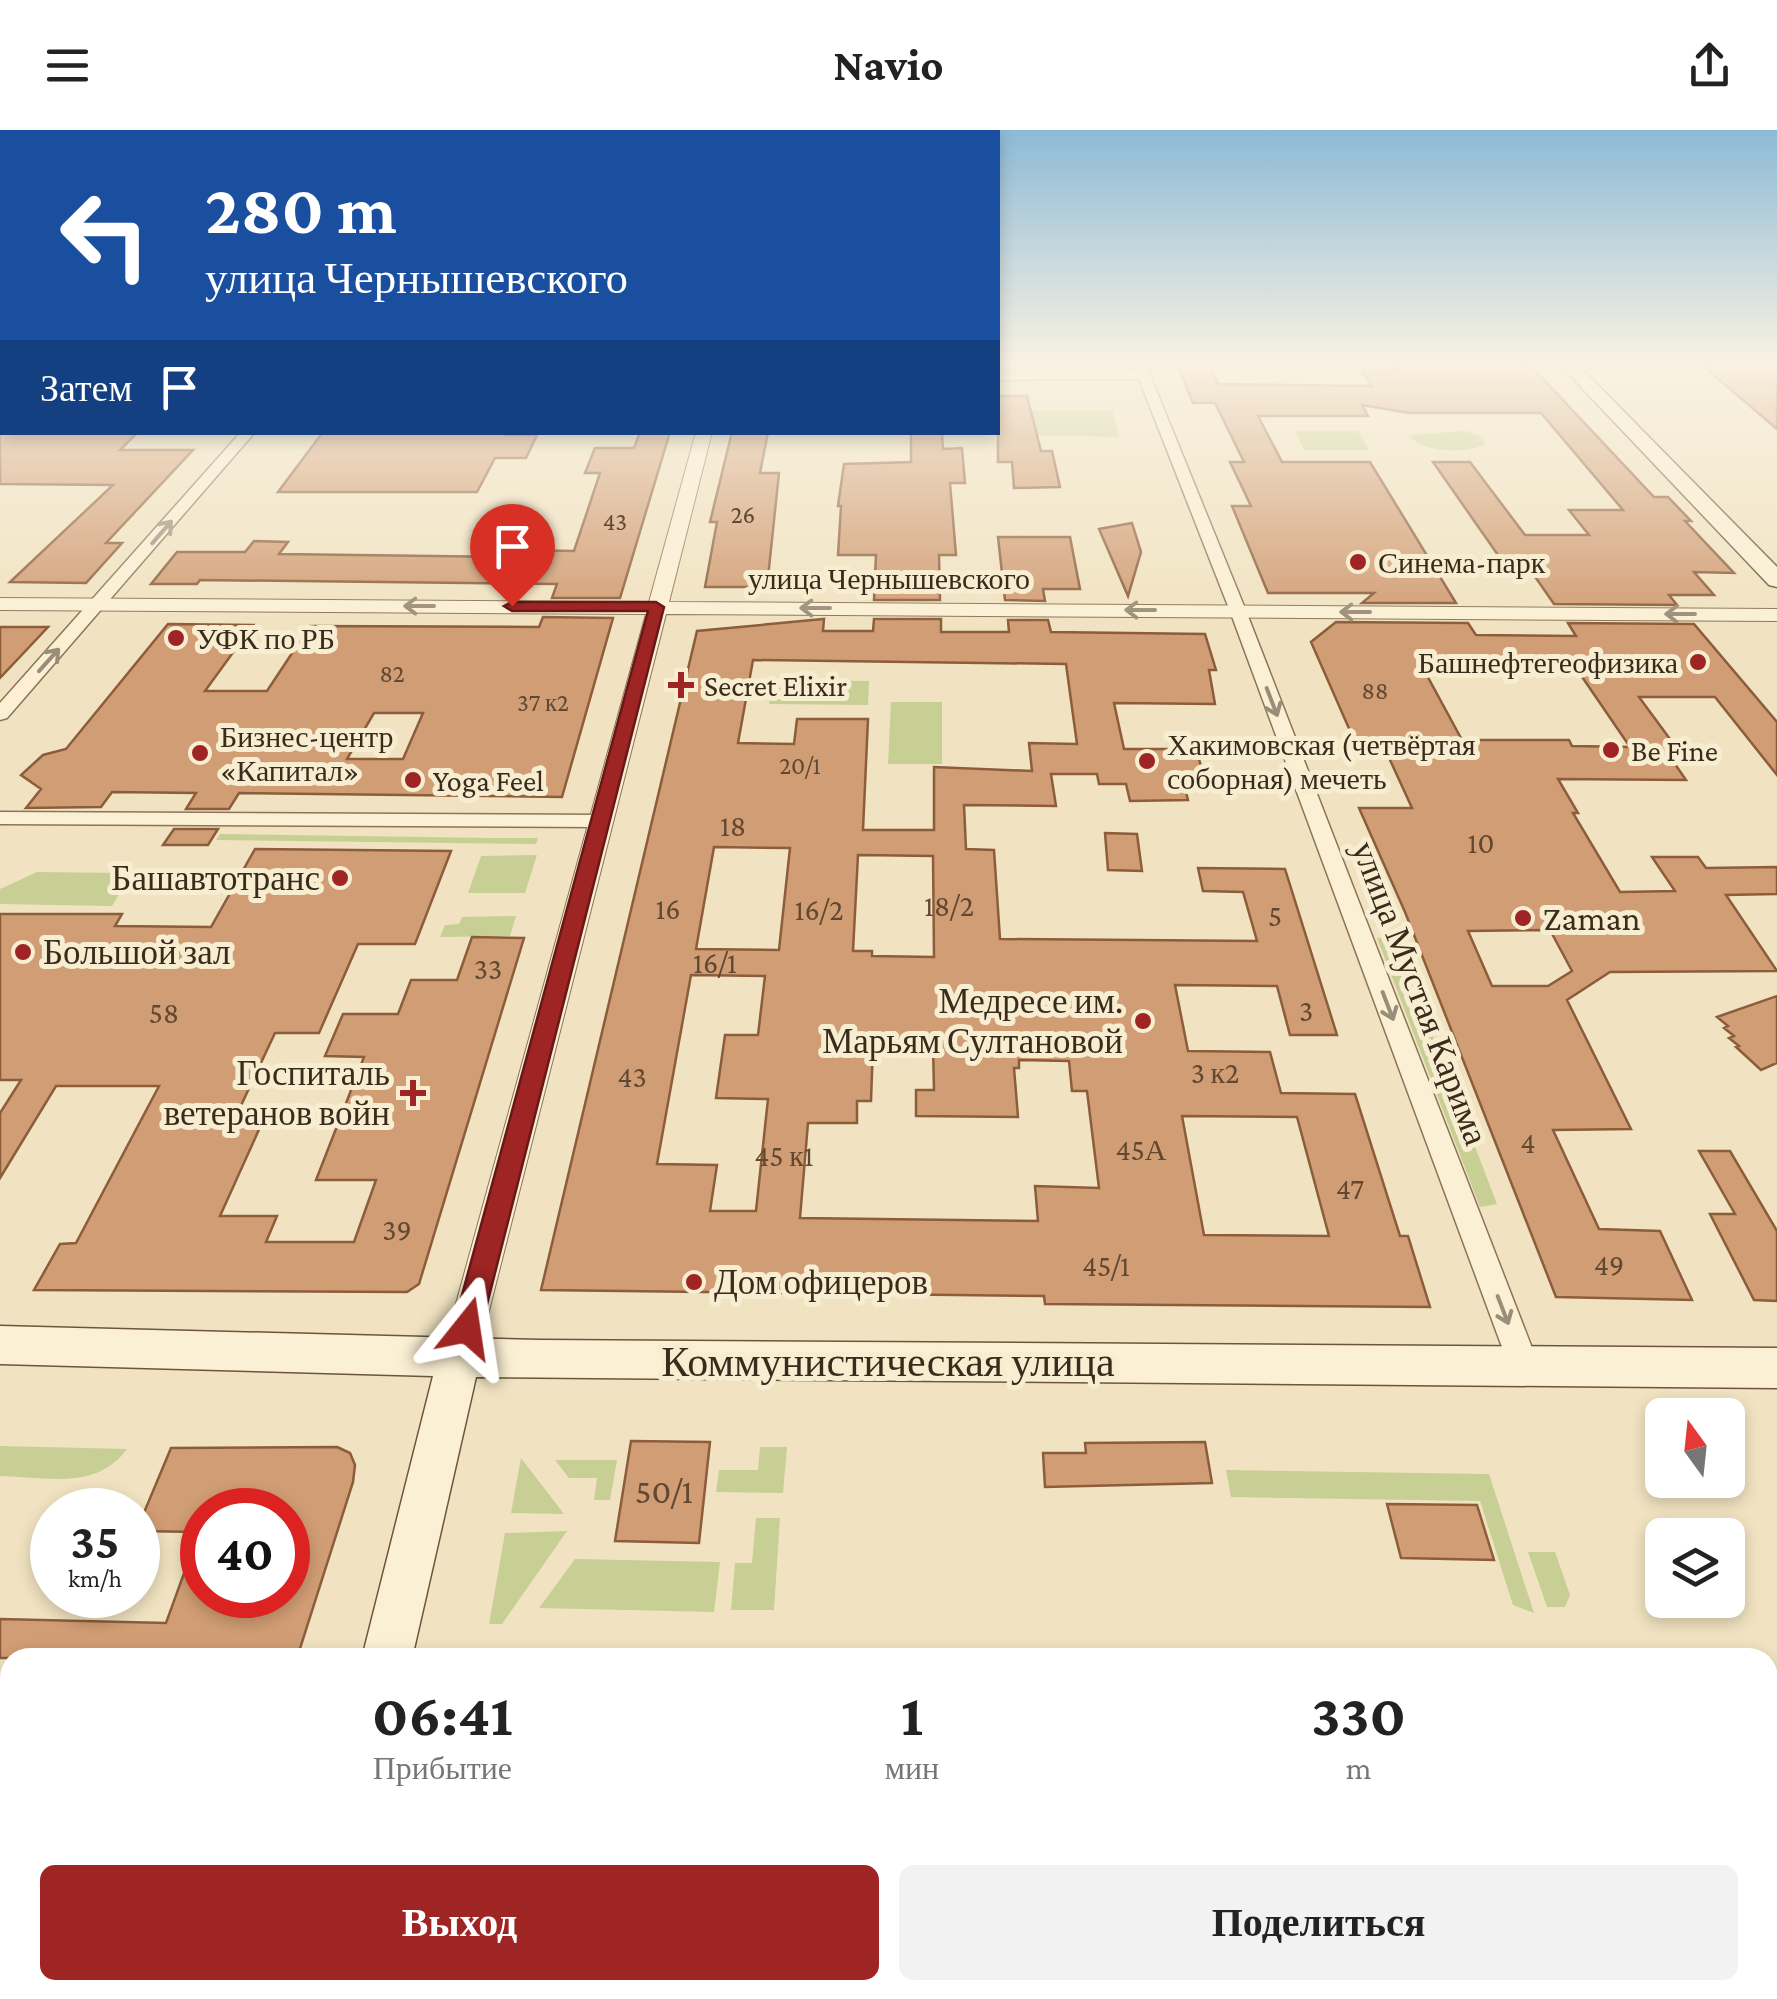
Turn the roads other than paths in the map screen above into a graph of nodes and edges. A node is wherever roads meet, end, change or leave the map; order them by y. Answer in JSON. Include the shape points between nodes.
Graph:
{"nodes":[{"id":1,"x":231,"y":452,"type":"edge"},
{"id":2,"x":698,"y":452,"type":"edge"},
{"id":3,"x":1175,"y":452,"type":"edge"},
{"id":4,"x":1652,"y":452,"type":"edge"},
{"id":5,"x":1777,"y":580,"type":"edge"},
{"id":6,"x":0,"y":604,"type":"edge"},
{"id":7,"x":98,"y":605,"type":"junction"},
{"id":8,"x":656,"y":607,"type":"junction"},
{"id":9,"x":1238,"y":610,"type":"junction"},
{"id":10,"x":1777,"y":615,"type":"edge"},
{"id":11,"x":0,"y":714,"type":"edge"},
{"id":12,"x":0,"y":818,"type":"edge"},
{"id":13,"x":600,"y":821,"type":"junction"},
{"id":14,"x":0,"y":1345,"type":"edge"},
{"id":15,"x":459,"y":1358,"type":"junction"},
{"id":16,"x":1524,"y":1366,"type":"junction"},
{"id":17,"x":1777,"y":1368,"type":"edge"},
{"id":18,"x":389,"y":1648,"type":"edge"}],
"edges":[{"from":7,"to":1,"type":"street","one_way":true},
{"from":2,"to":8,"type":"street"},
{"from":3,"to":9,"type":"street","name":"улица Мустая Карима"},
{"from":4,"to":5,"type":"main road"},
{"from":6,"to":7,"type":"street","name":"улица Чернышевского"},
{"from":8,"to":7,"type":"street","name":"улица Чернышевского","one_way":true},
{"from":11,"to":7,"type":"street","one_way":true},
{"from":9,"to":8,"type":"street","name":"улица Чернышевского","one_way":true},
{"from":8,"to":13,"type":"street"},
{"from":10,"to":9,"type":"street","name":"улица Чернышевского","one_way":true},
{"from":9,"to":16,"type":"street","name":"улица Мустая Карима","one_way":true},
{"from":12,"to":13,"type":"street"},
{"from":13,"to":15,"type":"street"},
{"from":14,"to":15,"type":"main road","name":"Коммунистическая улица"},
{"from":15,"to":16,"type":"main road","name":"Коммунистическая улица"},
{"from":15,"to":18,"type":"main road"},
{"from":16,"to":17,"type":"main road","name":"Коммунистическая улица"}]}
